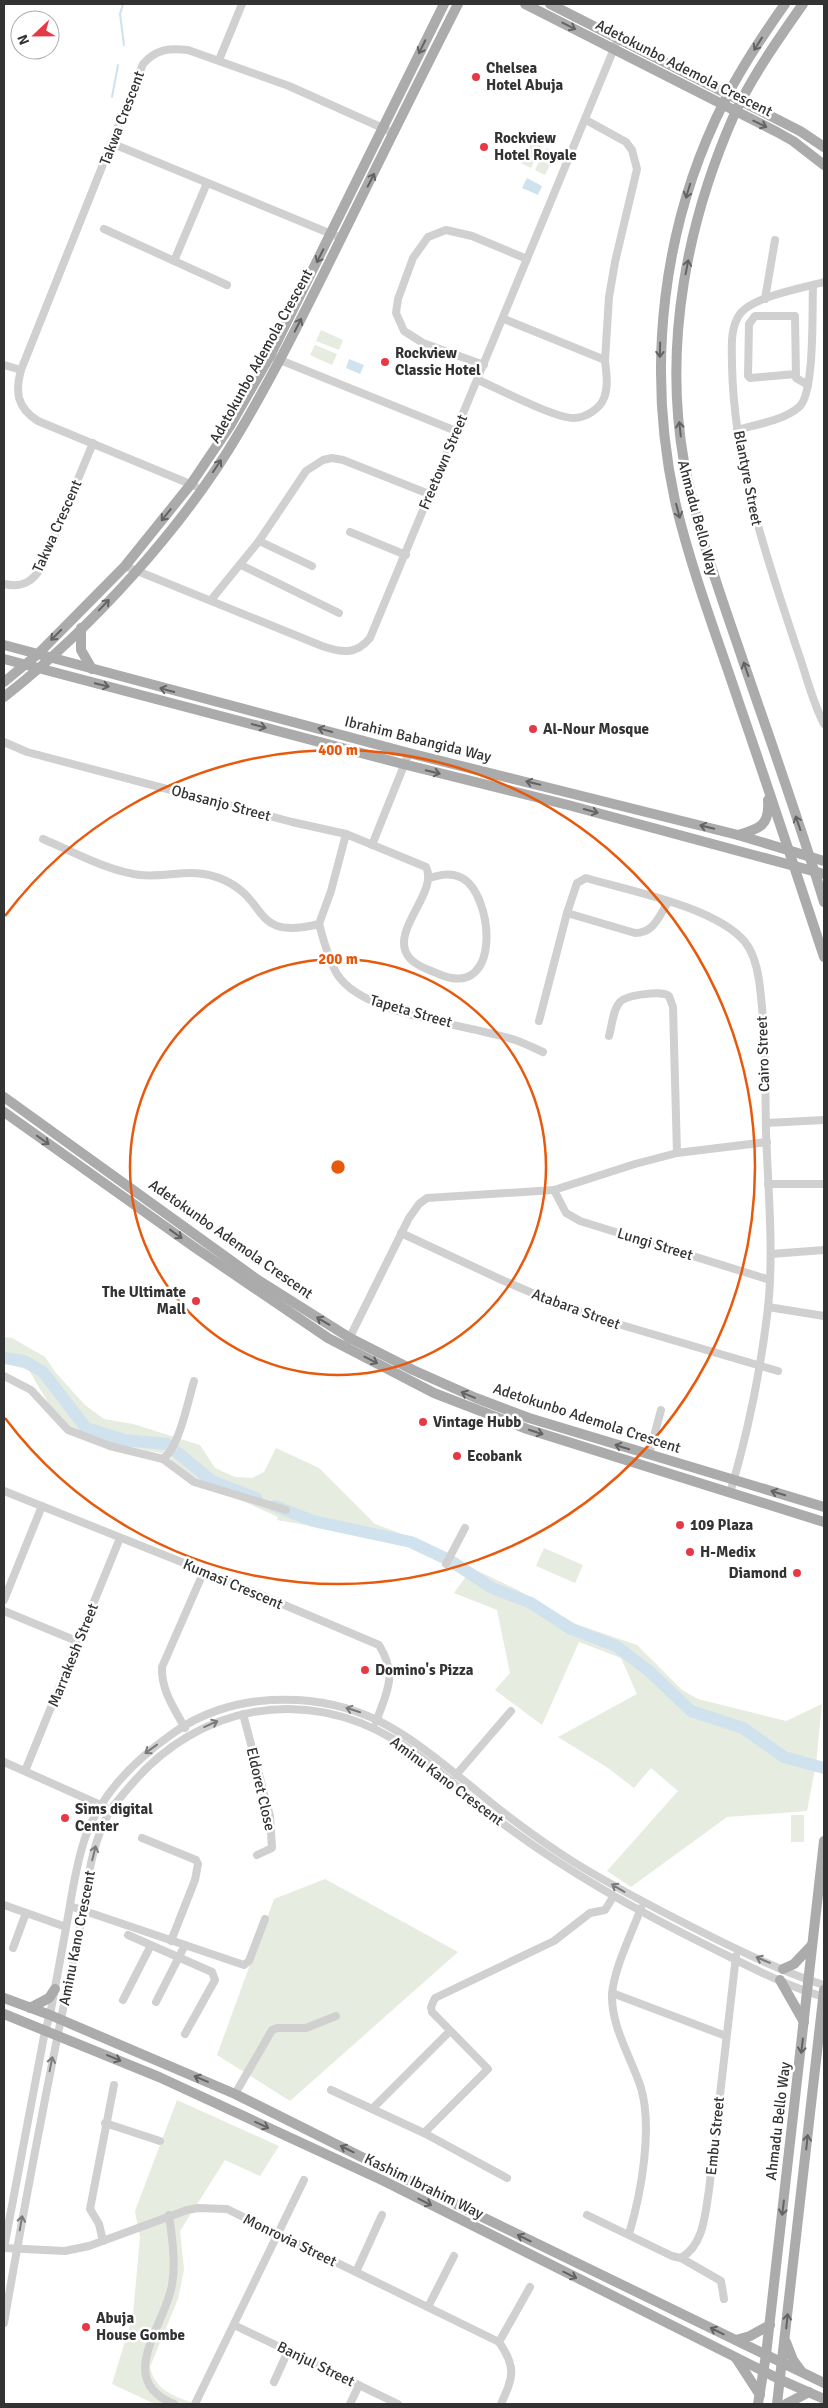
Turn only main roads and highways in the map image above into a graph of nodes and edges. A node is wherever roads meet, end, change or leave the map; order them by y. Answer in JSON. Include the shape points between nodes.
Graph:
{"nodes":[{"id":1,"x":444,"y":4,"type":"edge"},
{"id":2,"x":458,"y":4,"type":"edge"},
{"id":3,"x":525,"y":4,"type":"edge"},
{"id":4,"x":550,"y":4,"type":"edge"},
{"id":5,"x":785,"y":4,"type":"edge"},
{"id":6,"x":803,"y":4,"type":"edge"},
{"id":7,"x":541,"y":7,"type":"edge"},
{"id":8,"x":616,"y":44,"type":"junction"},
{"id":9,"x":728,"y":94,"type":"junction"},
{"id":10,"x":741,"y":102,"type":"junction"},
{"id":11,"x":722,"y":105,"type":"junction"},
{"id":12,"x":736,"y":112,"type":"junction"},
{"id":13,"x":824,"y":147,"type":"edge"},
{"id":14,"x":824,"y":165,"type":"edge"},
{"id":15,"x":81,"y":628,"type":"junction"},
{"id":16,"x":4,"y":645,"type":"edge"},
{"id":17,"x":38,"y":654,"type":"junction"},
{"id":18,"x":52,"y":658,"type":"junction"},
{"id":19,"x":4,"y":659,"type":"edge"},
{"id":20,"x":26,"y":665,"type":"junction"},
{"id":21,"x":40,"y":669,"type":"junction"},
{"id":22,"x":92,"y":669,"type":"junction"},
{"id":23,"x":4,"y":682,"type":"edge"},
{"id":24,"x":4,"y":697,"type":"edge"},
{"id":25,"x":767,"y":782,"type":"junction"},
{"id":26,"x":738,"y":835,"type":"junction"},
{"id":27,"x":788,"y":848,"type":"junction"},
{"id":28,"x":810,"y":857,"type":"junction"},
{"id":29,"x":824,"y":861,"type":"edge"},
{"id":30,"x":793,"y":865,"type":"junction"},
{"id":31,"x":819,"y":873,"type":"edge"},
{"id":32,"x":824,"y":902,"type":"edge"},
{"id":33,"x":824,"y":957,"type":"edge"},
{"id":34,"x":4,"y":1097,"type":"edge"},
{"id":35,"x":4,"y":1112,"type":"edge"},
{"id":36,"x":348,"y":1342,"type":"junction"},
{"id":37,"x":824,"y":1507,"type":"edge"},
{"id":38,"x":824,"y":1522,"type":"edge"},
{"id":39,"x":824,"y":1841,"type":"edge"},
{"id":40,"x":813,"y":1944,"type":"junction"},
{"id":41,"x":55,"y":1989,"type":"road end"},
{"id":42,"x":824,"y":1995,"type":"edge"},
{"id":43,"x":4,"y":1998,"type":"edge"},
{"id":44,"x":30,"y":2008,"type":"junction"},
{"id":45,"x":4,"y":2014,"type":"edge"},
{"id":46,"x":804,"y":2022,"type":"junction"},
{"id":47,"x":822,"y":2027,"type":"edge"},
{"id":48,"x":770,"y":2325,"type":"junction"},
{"id":49,"x":736,"y":2340,"type":"junction"},
{"id":50,"x":785,"y":2340,"type":"junction"},
{"id":51,"x":734,"y":2355,"type":"junction"},
{"id":52,"x":766,"y":2355,"type":"junction"},
{"id":53,"x":783,"y":2364,"type":"junction"},
{"id":54,"x":764,"y":2370,"type":"junction"},
{"id":55,"x":801,"y":2372,"type":"junction"},
{"id":56,"x":781,"y":2380,"type":"junction"},
{"id":57,"x":824,"y":2383,"type":"edge"},
{"id":58,"x":809,"y":2392,"type":"junction"},
{"id":59,"x":824,"y":2399,"type":"edge"},
{"id":60,"x":759,"y":2400,"type":"edge"},
{"id":61,"x":777,"y":2404,"type":"edge"},
{"id":62,"x":786,"y":2404,"type":"edge"}],
"edges":[{"from":1,"to":17,"type":"main road","name":"Adetokunbo Ademola Crescent","one_way":true,"via":[[270,356],[230,426],[191,484],[125,566]]},
{"from":15,"to":2,"type":"main road","name":"Adetokunbo Ademola Crescent","one_way":true,"via":[[136,572],[202,489],[240,432],[280,360]]},
{"from":3,"to":7,"type":"main road","name":"Adetokunbo Ademola Crescent"},
{"from":4,"to":8,"type":"main road","name":"Adetokunbo Ademola Crescent"},
{"from":5,"to":9,"type":"main road","name":"Ahmadu Bello Way","one_way":true},
{"from":6,"to":10,"type":"main road","name":"Ahmadu Bello Way"},
{"from":7,"to":8,"type":"main road","name":"Adetokunbo Ademola Crescent","one_way":true},
{"from":8,"to":9,"type":"main road","name":"Adetokunbo Ademola Crescent"},
{"from":8,"to":11,"type":"main road","name":"Adetokunbo Ademola Crescent"},
{"from":9,"to":10,"type":"main road","name":"Adetokunbo Ademola Crescent"},
{"from":9,"to":11,"type":"main road","name":"Ahmadu Bello Way"},
{"from":10,"to":12,"type":"main road","name":"Ahmadu Bello Way"},
{"from":10,"to":13,"type":"main road","name":"Adetokunbo Ademola Crescent","via":[[800,131]]},
{"from":11,"to":12,"type":"main road","name":"Adetokunbo Ademola Crescent"},
{"from":11,"to":25,"type":"main road","name":"Ahmadu Bello Way","one_way":true,"via":[[691,182],[672,254],[660,339],[662,410],[667,457],[686,542]]},
{"from":12,"to":14,"type":"main road","name":"Adetokunbo Ademola Crescent","one_way":true,"via":[[793,141]]},
{"from":28,"to":12,"type":"main road","name":"Ahmadu Bello Way","one_way":true,"via":[[714,577],[691,495],[680,426],[678,347],[686,265],[706,189]]},
{"from":15,"to":18,"type":"main road","name":"Adetokunbo Ademola Crescent"},
{"from":15,"to":22,"type":"main road","via":[[81,650]]},
{"from":16,"to":17,"type":"main road","name":"Ibrahim Babangida Way"},
{"from":17,"to":18,"type":"main road","name":"Ibrahim Babangida Way"},
{"from":17,"to":20,"type":"main road","name":"Adetokunbo Ademola Crescent"},
{"from":18,"to":21,"type":"main road","name":"Adetokunbo Ademola Crescent"},
{"from":18,"to":22,"type":"main road","name":"Ibrahim Babangida Way"},
{"from":19,"to":20,"type":"main road","name":"Ibrahim Babangida Way"},
{"from":20,"to":21,"type":"main road","name":"Ibrahim Babangida Way"},
{"from":20,"to":23,"type":"main road","name":"Adetokunbo Ademola Crescent"},
{"from":21,"to":24,"type":"main road","name":"Adetokunbo Ademola Crescent"},
{"from":21,"to":30,"type":"main road","name":"Ibrahim Babangida Way","one_way":true},
{"from":26,"to":22,"type":"main road","name":"Ibrahim Babangida Way","one_way":true},
{"from":25,"to":26,"type":"main road","via":[[769,813],[766,820],[757,829]]},
{"from":25,"to":27,"type":"main road","name":"Ahmadu Bello Way"},
{"from":26,"to":27,"type":"main road","name":"Ibrahim Babangida Way"},
{"from":27,"to":28,"type":"main road","name":"Ibrahim Babangida Way"},
{"from":27,"to":30,"type":"main road","name":"Ahmadu Bello Way"},
{"from":28,"to":29,"type":"main road","name":"Ibrahim Babangida Way"},
{"from":28,"to":31,"type":"main road","name":"Ahmadu Bello Way"},
{"from":30,"to":31,"type":"main road","name":"Ibrahim Babangida Way"},
{"from":30,"to":33,"type":"main road","name":"Ahmadu Bello Way"},
{"from":31,"to":32,"type":"main road","name":"Ahmadu Bello Way"},
{"from":36,"to":34,"type":"main road","name":"Adetokunbo Ademola Crescent","one_way":true},
{"from":35,"to":36,"type":"main road","name":"Adetokunbo Ademola Crescent","one_way":true,"via":[[240,1279]]},
{"from":37,"to":36,"type":"main road","name":"Adetokunbo Ademola Crescent","one_way":true,"via":[[529,1418]]},
{"from":36,"to":38,"type":"main road","name":"Adetokunbo Ademola Crescent","one_way":true,"via":[[434,1393],[527,1429]]},
{"from":39,"to":40,"type":"main road","name":"Ahmadu Bello Way"},
{"from":40,"to":46,"type":"main road","name":"Ahmadu Bello Way"},
{"from":40,"to":46,"type":"main road","via":[[782,1975]]},
{"from":41,"to":44,"type":"main road","via":[[49,1998]]},
{"from":42,"to":47,"type":"main road","name":"Ahmadu Bello Way"},
{"from":43,"to":44,"type":"main road","name":"Kashim Ibrahim Way"},
{"from":49,"to":44,"type":"main road","name":"Kashim Ibrahim Way","one_way":true,"via":[[235,2094]]},
{"from":45,"to":51,"type":"main road","name":"Kashim Ibrahim Way","one_way":true,"via":[[159,2077],[384,2182]]},
{"from":46,"to":48,"type":"main road","name":"Ahmadu Bello Way","one_way":true},
{"from":50,"to":47,"type":"main road","name":"Ahmadu Bello Way","one_way":true},
{"from":48,"to":49,"type":"main road"},
{"from":48,"to":52,"type":"main road","name":"Ahmadu Bello Way"},
{"from":49,"to":52,"type":"main road","name":"Kashim Ibrahim Way"},
{"from":50,"to":53,"type":"main road","name":"Ahmadu Bello Way"},
{"from":50,"to":55,"type":"main road"},
{"from":51,"to":54,"type":"main road","name":"Kashim Ibrahim Way"},
{"from":51,"to":60,"type":"main road","via":[[745,2368]]},
{"from":52,"to":53,"type":"main road","name":"Kashim Ibrahim Way"},
{"from":52,"to":54,"type":"main road","name":"Ahmadu Bello Way"},
{"from":53,"to":55,"type":"main road","name":"Kashim Ibrahim Way"},
{"from":53,"to":56,"type":"main road","name":"Ahmadu Bello Way"},
{"from":54,"to":56,"type":"main road","name":"Kashim Ibrahim Way"},
{"from":54,"to":60,"type":"main road","name":"Ahmadu Bello Way"},
{"from":55,"to":57,"type":"main road","name":"Kashim Ibrahim Way"},
{"from":56,"to":58,"type":"main road","name":"Kashim Ibrahim Way"},
{"from":56,"to":61,"type":"main road","name":"Ahmadu Bello Way"},
{"from":58,"to":59,"type":"main road","name":"Kashim Ibrahim Way"},
{"from":58,"to":62,"type":"main road"}]}
